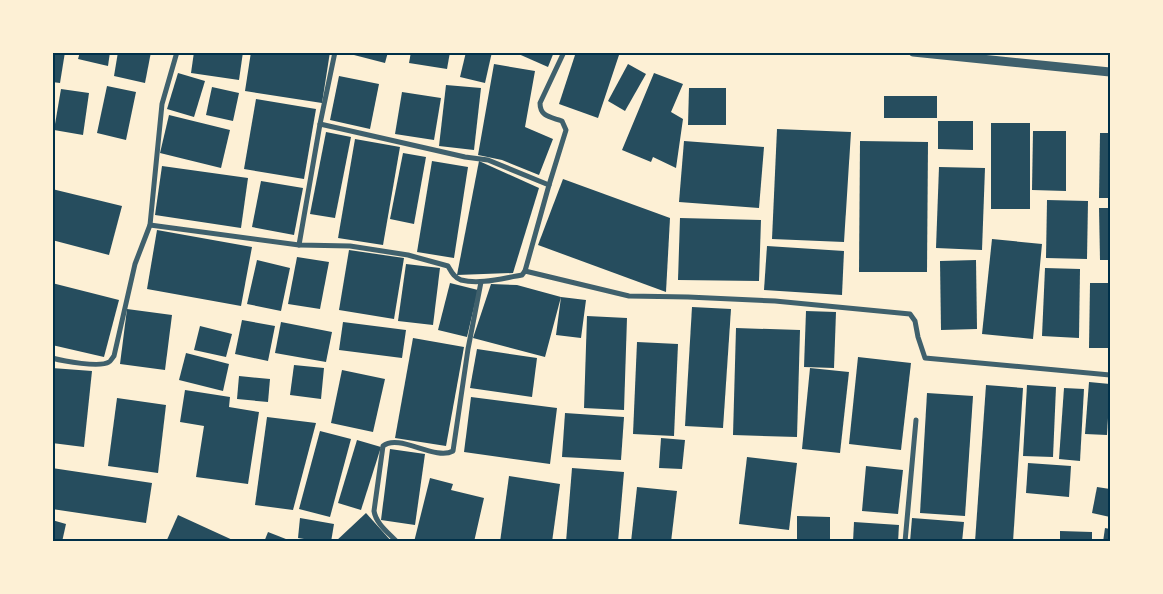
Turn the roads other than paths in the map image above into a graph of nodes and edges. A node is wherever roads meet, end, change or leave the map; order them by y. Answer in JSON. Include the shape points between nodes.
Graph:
{"nodes":[{"id":1,"x":177,"y":52,"type":"edge"},
{"id":2,"x":335,"y":52,"type":"edge"},
{"id":3,"x":564,"y":52,"type":"edge"},
{"id":4,"x":913,"y":52,"type":"edge"},
{"id":5,"x":1110,"y":72,"type":"edge"},
{"id":6,"x":320,"y":124,"type":"junction"},
{"id":7,"x":549,"y":185,"type":"junction"},
{"id":8,"x":150,"y":225,"type":"junction"},
{"id":9,"x":299,"y":245,"type":"junction"},
{"id":10,"x":525,"y":270,"type":"junction"},
{"id":11,"x":481,"y":282,"type":"junction"},
{"id":12,"x":52,"y":358,"type":"edge"},
{"id":13,"x":1110,"y":375,"type":"edge"},
{"id":14,"x":916,"y":420,"type":"dead end"},
{"id":15,"x":397,"y":542,"type":"edge"},
{"id":16,"x":905,"y":542,"type":"edge"}],
"edges":[{"from":1,"to":8,"type":"street","via":[[162,104]]},
{"from":2,"to":6,"type":"street"},
{"from":3,"to":7,"type":"street","via":[[540,103],[543,114],[562,121],[566,130]]},
{"from":4,"to":5,"type":"street"},
{"from":6,"to":7,"type":"street","via":[[488,160]]},
{"from":6,"to":9,"type":"street"},
{"from":7,"to":10,"type":"street"},
{"from":8,"to":9,"type":"street"},
{"from":8,"to":12,"type":"street","via":[[135,264],[110,362],[102,365]]},
{"from":9,"to":11,"type":"street","via":[[350,246],[408,255],[448,266],[460,280]]},
{"from":10,"to":11,"type":"street","via":[[522,275]]},
{"from":10,"to":13,"type":"street","via":[[629,296],[774,301],[910,314],[915,320],[925,358]]},
{"from":11,"to":15,"type":"street","via":[[453,451],[444,454],[391,442],[383,446],[374,511],[379,523]]},
{"from":14,"to":16,"type":"street"}]}
